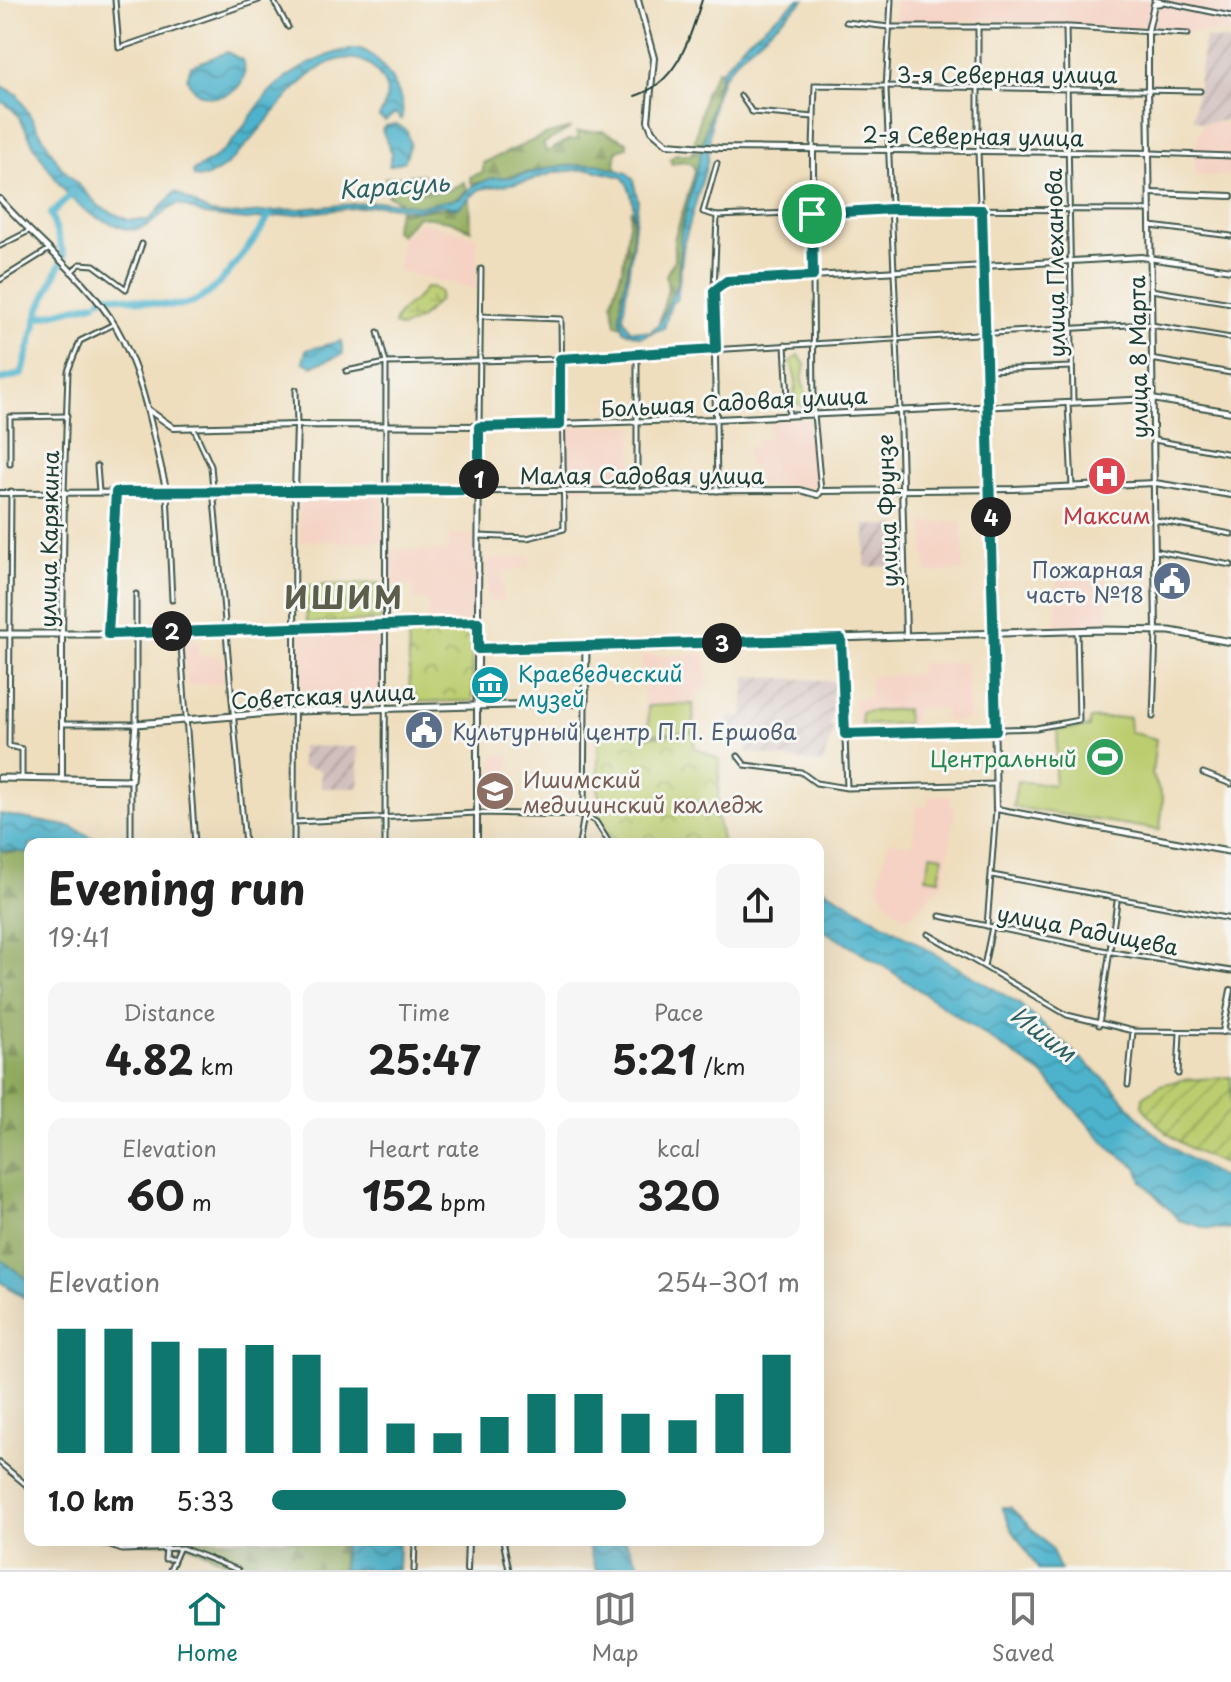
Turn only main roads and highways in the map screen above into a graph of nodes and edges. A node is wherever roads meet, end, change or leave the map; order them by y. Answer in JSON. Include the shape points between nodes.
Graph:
{"nodes":[{"id":1,"x":0,"y":634,"type":"edge"},
{"id":2,"x":1231,"y":642,"type":"edge"},
{"id":3,"x":586,"y":647,"type":"junction"},
{"id":4,"x":478,"y":649,"type":"junction"},
{"id":5,"x":477,"y":705,"type":"junction"},
{"id":6,"x":0,"y":778,"type":"edge"}],
"edges":[{"from":1,"to":4,"type":"main road","via":[[478,622]]},
{"from":2,"to":3,"type":"main road","via":[[1156,630]]},
{"from":3,"to":4,"type":"main road"},
{"from":3,"to":5,"type":"main road","name":"Советская улица","via":[[585,703]]},
{"from":4,"to":5,"type":"main road"},
{"from":5,"to":6,"type":"main road","name":"Советская улица","via":[[295,711],[136,724],[131,780]]}]}
